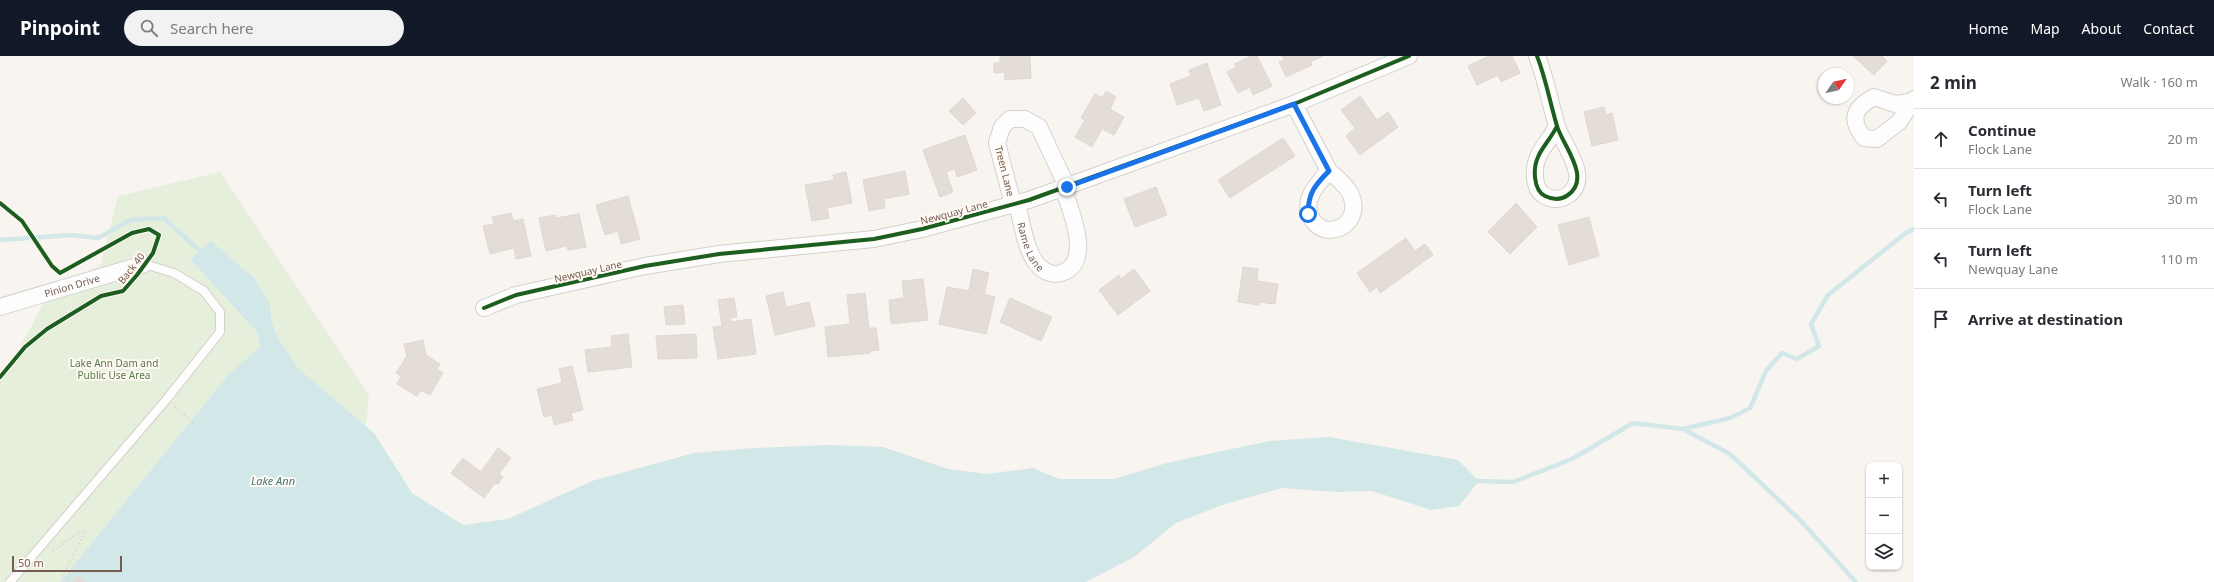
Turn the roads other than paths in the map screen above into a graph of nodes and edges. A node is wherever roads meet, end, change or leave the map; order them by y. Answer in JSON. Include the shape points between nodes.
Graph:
{"nodes":[{"id":1,"x":1409,"y":56,"type":"edge"},
{"id":2,"x":1537,"y":56,"type":"edge"},
{"id":3,"x":1294,"y":104,"type":"junction"},
{"id":4,"x":1557,"y":126,"type":"dead end"},
{"id":5,"x":1329,"y":171,"type":"dead end"},
{"id":6,"x":1065,"y":188,"type":"junction"},
{"id":7,"x":1015,"y":204,"type":"junction"},
{"id":8,"x":144,"y":264,"type":"joint"},
{"id":9,"x":0,"y":307,"type":"edge"},
{"id":10,"x":484,"y":308,"type":"dead end"},
{"id":11,"x":10,"y":582,"type":"edge"}],
"edges":[{"from":1,"to":3,"type":"street","name":"Newquay Lane"},
{"from":2,"to":4,"type":"street"},
{"from":3,"to":5,"type":"street"},
{"from":3,"to":6,"type":"street","name":"Newquay Lane"},
{"from":6,"to":7,"type":"street","name":"Newquay Lane"},
{"from":6,"to":7,"type":"street","name":"Rame Lane","via":[[1079,250],[1074,265],[1062,273],[1048,273],[1037,263],[1028,245]]},
{"from":6,"to":7,"type":"street","name":"Treen Lane","via":[[1039,127],[1025,119],[1010,119],[1002,127],[997,143]]},
{"from":7,"to":10,"type":"street","name":"Newquay Lane","via":[[874,239],[719,254],[645,266],[516,295]]},
{"from":8,"to":9,"type":"street","name":"Pinion Drive"},
{"from":8,"to":11,"type":"lane","via":[[174,273],[204,291],[220,312],[220,332],[166,400]]}]}
